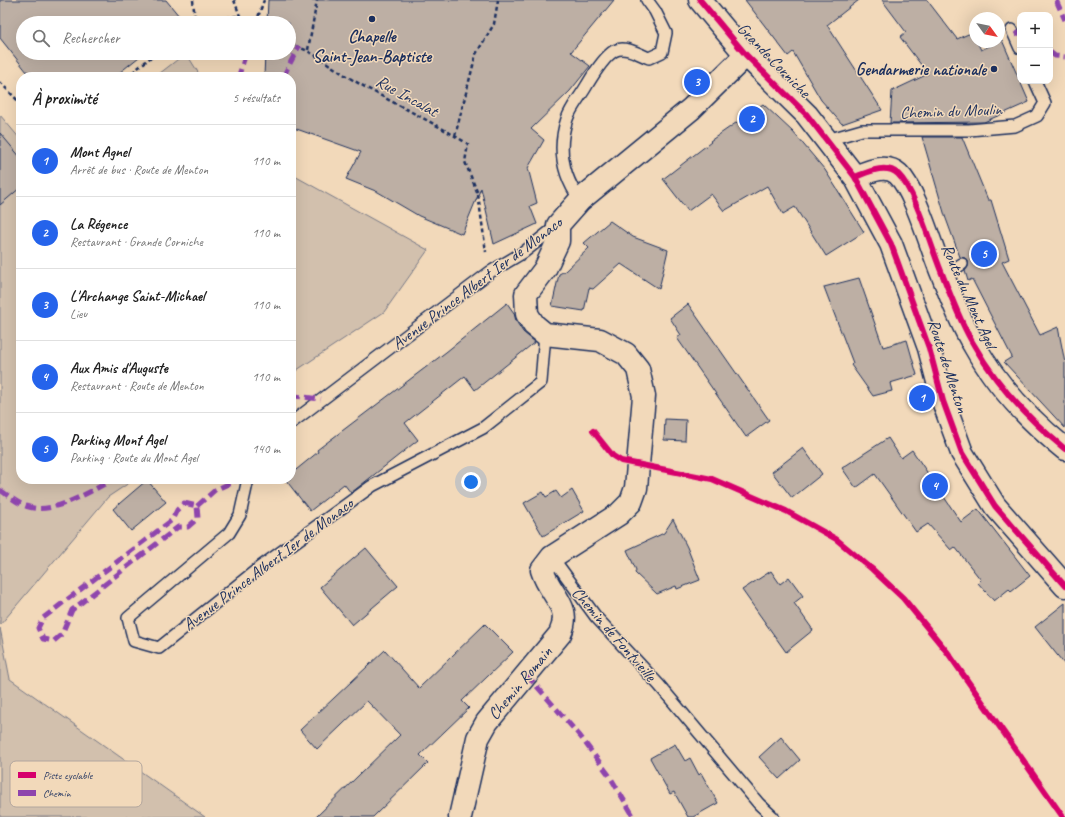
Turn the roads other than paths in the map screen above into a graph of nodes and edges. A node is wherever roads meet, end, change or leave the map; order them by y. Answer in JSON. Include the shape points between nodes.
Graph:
{"nodes":[{"id":1,"x":647,"y":0,"type":"edge"},
{"id":2,"x":700,"y":0,"type":"edge"},
{"id":3,"x":1012,"y":30,"type":"dead end"},
{"id":4,"x":1017,"y":41,"type":"edge"},
{"id":5,"x":746,"y":55,"type":"junction"},
{"id":6,"x":1036,"y":84,"type":"edge"},
{"id":7,"x":827,"y":140,"type":"junction"},
{"id":8,"x":855,"y":177,"type":"junction"},
{"id":9,"x":580,"y":200,"type":"junction"},
{"id":10,"x":558,"y":225,"type":"junction"},
{"id":11,"x":962,"y":264,"type":"dead end"},
{"id":12,"x":943,"y":276,"type":"junction"},
{"id":13,"x":545,"y":334,"type":"junction"},
{"id":14,"x":296,"y":419,"type":"edge"},
{"id":15,"x":1065,"y":449,"type":"edge"},
{"id":16,"x":247,"y":484,"type":"edge"},
{"id":17,"x":552,"y":557,"type":"junction"},
{"id":18,"x":1065,"y":586,"type":"edge"},
{"id":19,"x":460,"y":817,"type":"edge"},
{"id":20,"x":773,"y":817,"type":"edge"}],
"edges":[{"from":1,"to":9,"type":"lane","via":[[666,33],[662,52],[649,58],[627,49],[614,51],[596,70],[567,118],[562,139],[563,166],[570,186]]},
{"from":2,"to":5,"type":"street","name":"Grande Corniche"},
{"from":3,"to":4,"type":"lane"},
{"from":5,"to":7,"type":"street","name":"Grande Corniche","via":[[806,115]]},
{"from":5,"to":9,"type":"street","name":"Avenue Prince Albert Ier de Monaco","via":[[691,109]]},
{"from":6,"to":7,"type":"lane","name":"Chemin du Moulin","via":[[1045,103],[1037,116],[1015,126],[969,130],[862,130]]},
{"from":7,"to":8,"type":"street","name":"Route de Menton"},
{"from":8,"to":12,"type":"street","name":"Route du Mont Agel","via":[[885,168],[897,173],[908,187]]},
{"from":8,"to":18,"type":"street","name":"Route de Menton","via":[[891,244],[929,348],[943,401],[962,453],[995,506]]},
{"from":9,"to":10,"type":"street","name":"Avenue Prince Albert Ier de Monaco"},
{"from":10,"to":13,"type":"street","via":[[558,241],[545,269],[526,294],[527,314],[534,325]]},
{"from":10,"to":14,"type":"lane","name":"Avenue Prince Albert Ier de Monaco","via":[[524,252],[490,272]]},
{"from":11,"to":12,"type":"lane"},
{"from":12,"to":15,"type":"street","name":"Route du Mont Agel","via":[[973,345],[1001,387],[1019,408]]},
{"from":13,"to":16,"type":"lane","name":"Avenue Prince Albert Ier de Monaco","via":[[541,382],[483,428],[372,486],[259,568],[159,648],[134,641],[128,618],[229,533],[240,515]]},
{"from":13,"to":17,"type":"street","via":[[600,340],[626,354],[638,369],[644,396],[636,488],[631,502],[619,514]]},
{"from":17,"to":19,"type":"street","name":"Chemin Romain","via":[[542,570],[546,583],[564,610],[564,626],[546,652],[487,722],[478,738]]},
{"from":17,"to":20,"type":"lane","name":"Chemin de Fontvieille","via":[[596,617],[659,685],[759,804]]}]}
